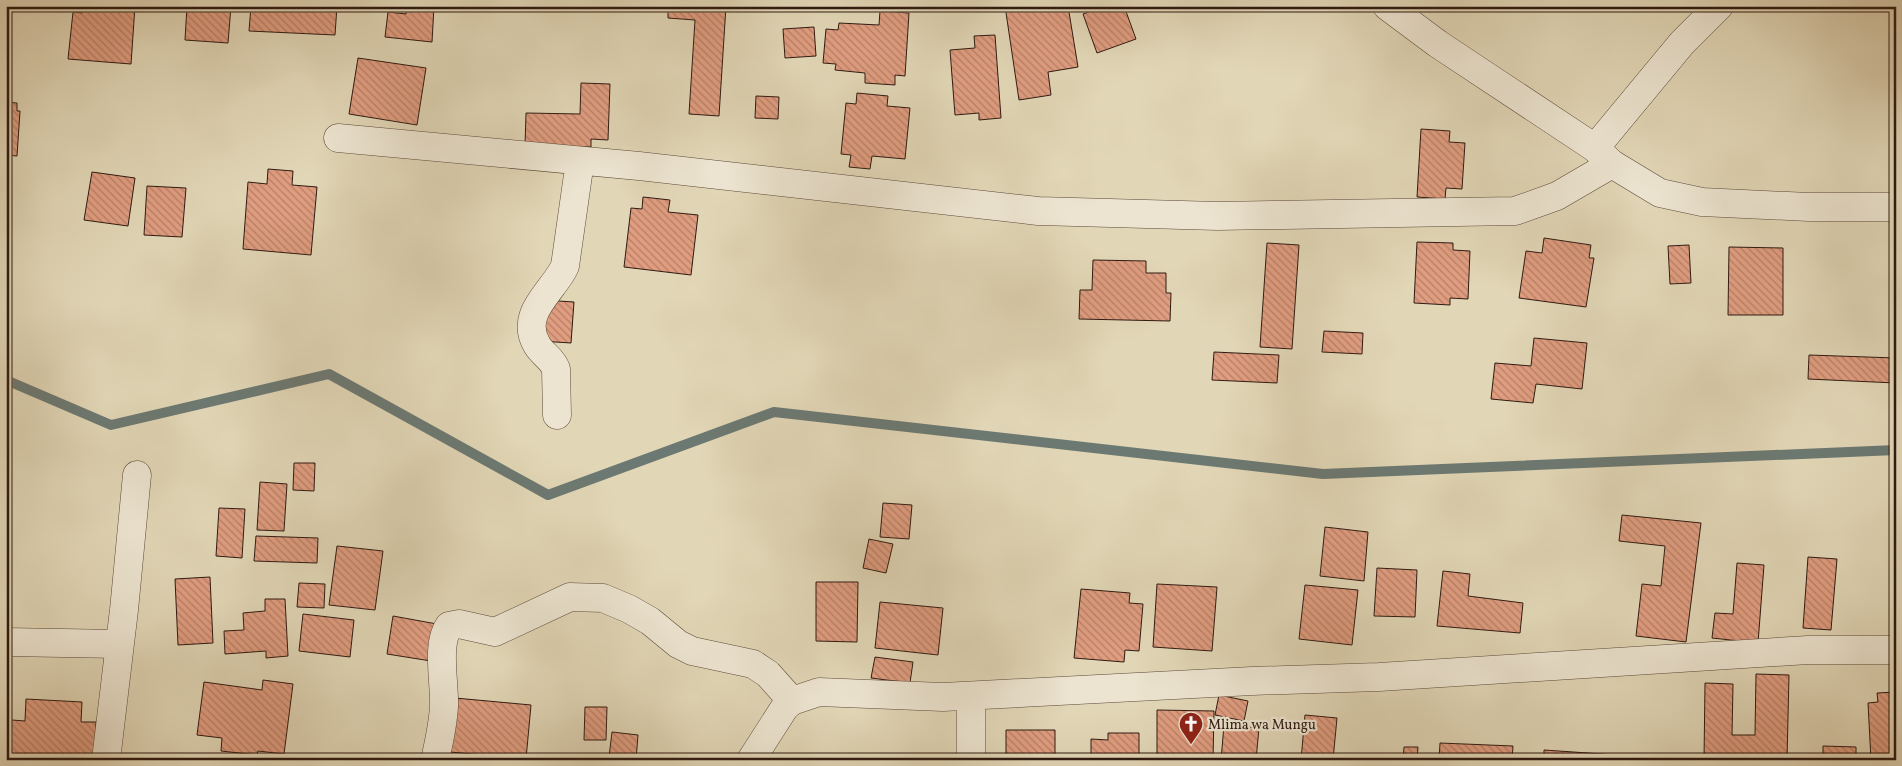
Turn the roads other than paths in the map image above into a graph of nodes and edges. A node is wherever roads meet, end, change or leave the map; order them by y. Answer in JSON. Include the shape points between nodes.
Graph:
{"nodes":[{"id":1,"x":1387,"y":6,"type":"edge"},
{"id":2,"x":1720,"y":6,"type":"edge"},
{"id":3,"x":338,"y":138,"type":"dead end"},
{"id":4,"x":1603,"y":156,"type":"junction"},
{"id":5,"x":580,"y":161,"type":"junction"},
{"id":6,"x":1896,"y":207,"type":"edge"},
{"id":7,"x":557,"y":415,"type":"dead end"},
{"id":8,"x":136,"y":474,"type":"dead end"},
{"id":9,"x":6,"y":642,"type":"edge"},
{"id":10,"x":119,"y":644,"type":"junction"},
{"id":11,"x":1896,"y":650,"type":"edge"},
{"id":12,"x":971,"y":696,"type":"junction"},
{"id":13,"x":792,"y":702,"type":"junction"},
{"id":14,"x":106,"y":760,"type":"edge"},
{"id":15,"x":435,"y":760,"type":"edge"},
{"id":16,"x":751,"y":760,"type":"edge"},
{"id":17,"x":971,"y":760,"type":"edge"}],
"edges":[{"from":1,"to":4,"type":"street"},
{"from":2,"to":4,"type":"street","via":[[1682,44]]},
{"from":3,"to":5,"type":"street"},
{"from":4,"to":5,"type":"street","via":[[1557,196],[1516,211],[1218,216],[1038,211]]},
{"from":4,"to":6,"type":"street","via":[[1660,193],[1702,202]]},
{"from":5,"to":7,"type":"street","via":[[565,266],[561,276],[539,302],[532,318],[537,345],[556,369]]},
{"from":8,"to":10,"type":"street"},
{"from":9,"to":10,"type":"street"},
{"from":10,"to":14,"type":"street"},
{"from":11,"to":12,"type":"street","via":[[1808,650],[1380,678],[1252,680]]},
{"from":12,"to":13,"type":"street","via":[[836,691],[818,692]]},
{"from":12,"to":17,"type":"street"},
{"from":13,"to":15,"type":"street","via":[[768,674],[753,664],[692,651],[614,601],[588,596],[570,597],[495,632],[459,624],[449,626],[442,668],[442,731]]},
{"from":13,"to":16,"type":"street","via":[[773,723]]}]}
